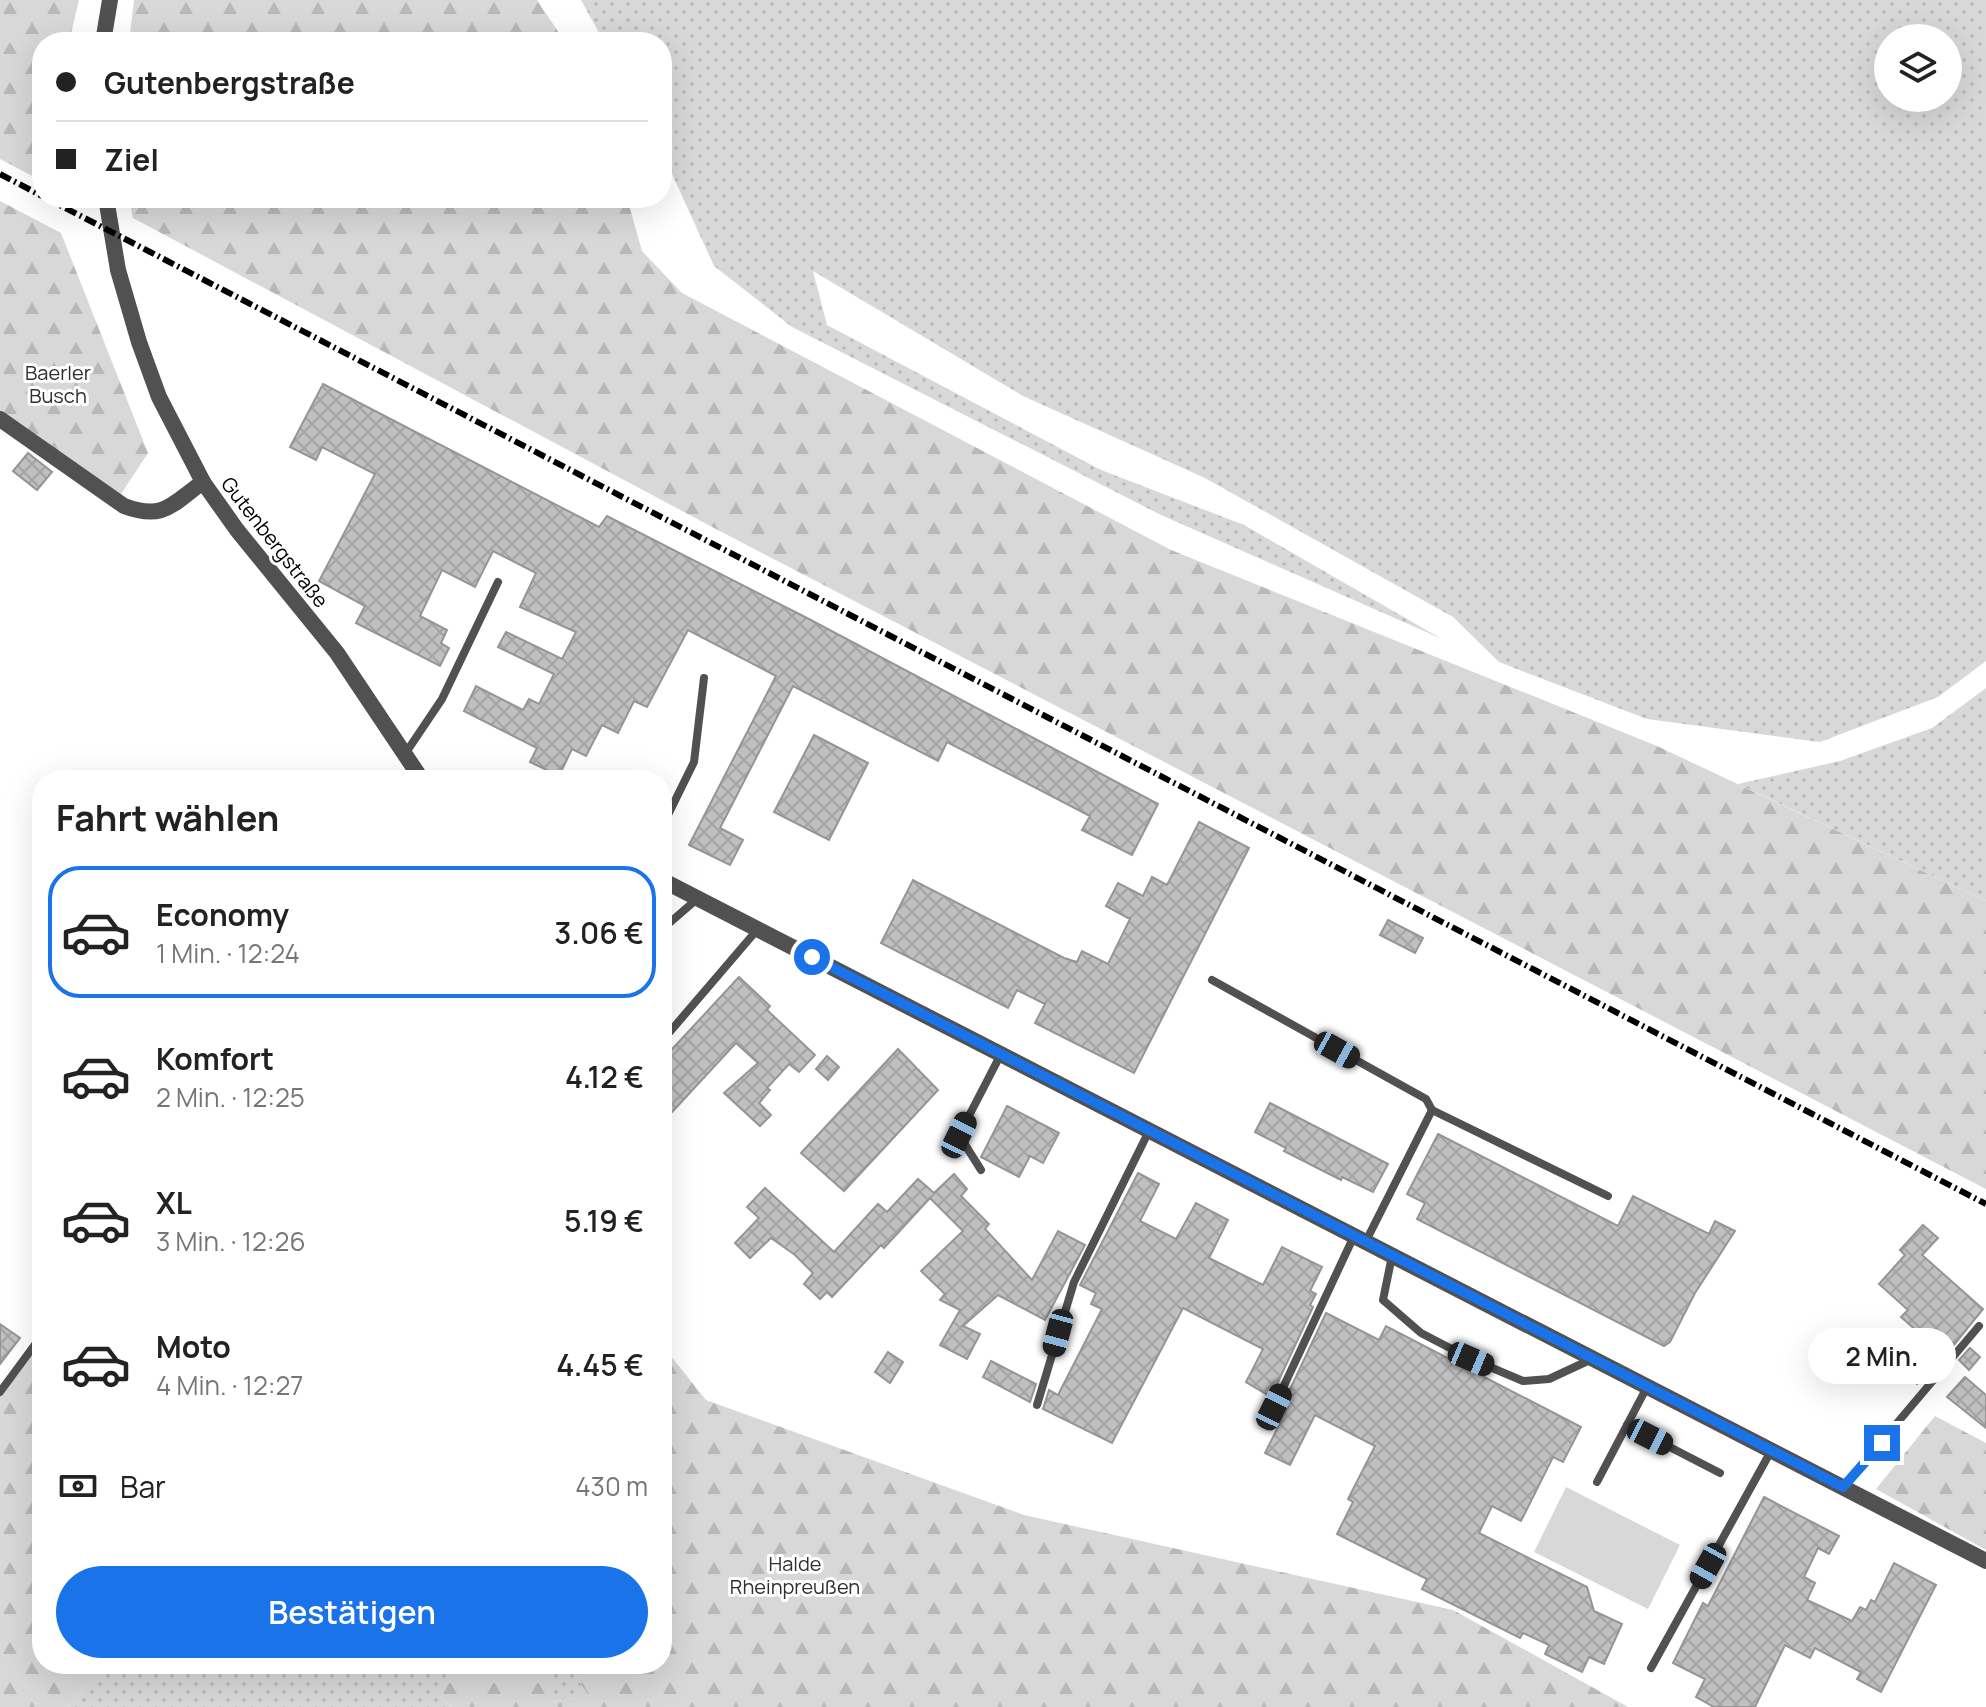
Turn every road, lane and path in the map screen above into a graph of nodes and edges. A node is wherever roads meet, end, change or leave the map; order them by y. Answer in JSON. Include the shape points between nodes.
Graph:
{"nodes":[{"id":1,"x":110,"y":0,"type":"edge"},
{"id":2,"x":105,"y":32,"type":"edge"},
{"id":3,"x":108,"y":208,"type":"edge"},
{"id":4,"x":0,"y":419,"type":"edge"},
{"id":5,"x":203,"y":482,"type":"junction"},
{"id":6,"x":498,"y":582,"type":"dead end"},
{"id":7,"x":704,"y":678,"type":"dead end"},
{"id":8,"x":405,"y":754,"type":"junction"},
{"id":9,"x":415,"y":770,"type":"edge"},
{"id":10,"x":672,"y":807,"type":"edge"},
{"id":11,"x":672,"y":885,"type":"edge"},
{"id":12,"x":698,"y":898,"type":"junction"},
{"id":13,"x":672,"y":921,"type":"edge"},
{"id":14,"x":757,"y":929,"type":"junction"},
{"id":15,"x":1212,"y":980,"type":"dead end"},
{"id":16,"x":672,"y":1030,"type":"edge"},
{"id":17,"x":1001,"y":1054,"type":"junction"},
{"id":18,"x":1432,"y":1110,"type":"junction"},
{"id":19,"x":1149,"y":1131,"type":"junction"},
{"id":20,"x":981,"y":1170,"type":"dead end"},
{"id":21,"x":1608,"y":1196,"type":"dead end"},
{"id":22,"x":1360,"y":1239,"type":"junction"},
{"id":23,"x":1392,"y":1256,"type":"junction"},
{"id":24,"x":1979,"y":1326,"type":"dead end"},
{"id":25,"x":32,"y":1349,"type":"edge"},
{"id":26,"x":1593,"y":1359,"type":"junction"},
{"id":27,"x":1647,"y":1387,"type":"junction"},
{"id":28,"x":0,"y":1392,"type":"edge"},
{"id":29,"x":1037,"y":1405,"type":"dead end"},
{"id":30,"x":1274,"y":1407,"type":"dead end"},
{"id":31,"x":1627,"y":1425,"type":"junction"},
{"id":32,"x":1771,"y":1450,"type":"junction"},
{"id":33,"x":1720,"y":1473,"type":"dead end"},
{"id":34,"x":1597,"y":1482,"type":"dead end"},
{"id":35,"x":1843,"y":1487,"type":"junction"},
{"id":36,"x":1986,"y":1561,"type":"edge"},
{"id":37,"x":1651,"y":1668,"type":"dead end"}],
"edges":[{"from":1,"to":2,"type":"street"},
{"from":3,"to":5,"type":"street","name":"Gutenbergstraße","via":[[118,270],[139,342],[159,397]]},
{"from":4,"to":5,"type":"street","via":[[124,506],[144,513],[162,511]]},
{"from":5,"to":8,"type":"street","name":"Gutenbergstraße","via":[[337,653]]},
{"from":6,"to":8,"type":"lane","via":[[442,699]]},
{"from":7,"to":10,"type":"lane","via":[[694,762]]},
{"from":8,"to":9,"type":"street","name":"Gutenbergstraße"},
{"from":11,"to":12,"type":"street"},
{"from":12,"to":13,"type":"lane"},
{"from":12,"to":14,"type":"street"},
{"from":14,"to":16,"type":"lane"},
{"from":14,"to":17,"type":"street"},
{"from":15,"to":18,"type":"lane","via":[[1426,1099]]},
{"from":17,"to":19,"type":"street"},
{"from":17,"to":20,"type":"lane","via":[[959,1135]]},
{"from":18,"to":21,"type":"lane"},
{"from":18,"to":22,"type":"lane"},
{"from":19,"to":22,"type":"street"},
{"from":19,"to":29,"type":"lane","via":[[1074,1282]]},
{"from":22,"to":23,"type":"street"},
{"from":22,"to":30,"type":"lane"},
{"from":23,"to":26,"type":"street"},
{"from":23,"to":26,"type":"lane","via":[[1383,1300],[1421,1333],[1471,1359],[1523,1381],[1549,1379]]},
{"from":24,"to":35,"type":"lane"},
{"from":25,"to":28,"type":"lane"},
{"from":26,"to":27,"type":"street"},
{"from":27,"to":31,"type":"lane"},
{"from":27,"to":32,"type":"street"},
{"from":31,"to":33,"type":"lane"},
{"from":31,"to":34,"type":"lane"},
{"from":32,"to":35,"type":"street"},
{"from":32,"to":37,"type":"lane"},
{"from":35,"to":36,"type":"street"}]}
